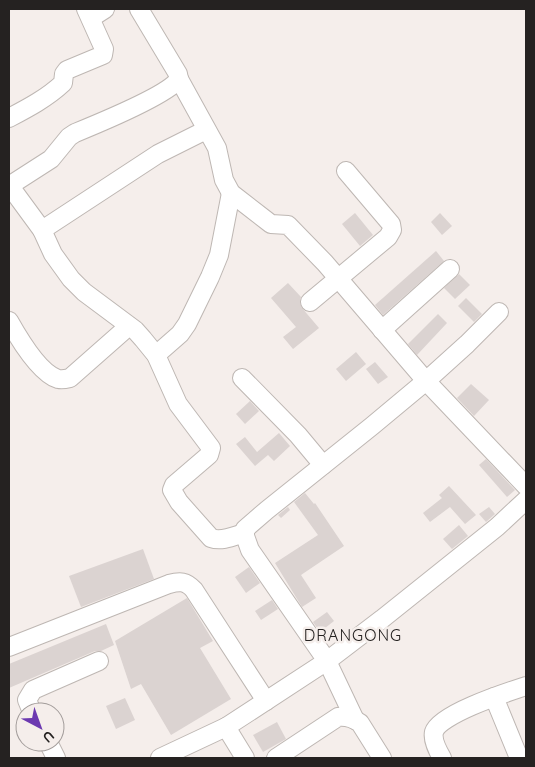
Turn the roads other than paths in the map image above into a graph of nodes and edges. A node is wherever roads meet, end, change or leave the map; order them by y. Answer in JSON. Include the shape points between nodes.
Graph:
{"nodes":[{"id":1,"x":139,"y":9,"type":"edge"},
{"id":2,"x":94,"y":12,"type":"edge"},
{"id":3,"x":179,"y":79,"type":"junction"},
{"id":4,"x":9,"y":118,"type":"edge"},
{"id":5,"x":206,"y":130,"type":"junction"},
{"id":6,"x":346,"y":171,"type":"dead end"},
{"id":7,"x":9,"y":186,"type":"edge"},
{"id":8,"x":231,"y":192,"type":"junction"},
{"id":9,"x":42,"y":230,"type":"junction"},
{"id":10,"x":450,"y":269,"type":"dead end"},
{"id":11,"x":338,"y":277,"type":"junction"},
{"id":12,"x":310,"y":302,"type":"dead end"},
{"id":13,"x":499,"y":312,"type":"dead end"},
{"id":14,"x":9,"y":321,"type":"edge"},
{"id":15,"x":129,"y":326,"type":"junction"},
{"id":16,"x":382,"y":330,"type":"junction"},
{"id":17,"x":156,"y":355,"type":"junction"},
{"id":18,"x":242,"y":378,"type":"dead end"},
{"id":19,"x":426,"y":381,"type":"junction"},
{"id":20,"x":323,"y":465,"type":"junction"},
{"id":21,"x":526,"y":486,"type":"edge"},
{"id":22,"x":526,"y":500,"type":"edge"},
{"id":23,"x":244,"y":533,"type":"junction"},
{"id":24,"x":9,"y":647,"type":"edge"},
{"id":25,"x":99,"y":661,"type":"dead end"},
{"id":26,"x":326,"y":661,"type":"junction"},
{"id":27,"x":526,"y":686,"type":"edge"},
{"id":28,"x":494,"y":697,"type":"junction"},
{"id":29,"x":266,"y":701,"type":"junction"},
{"id":30,"x":27,"y":702,"type":"edge"},
{"id":31,"x":355,"y":720,"type":"junction"},
{"id":32,"x":226,"y":727,"type":"junction"},
{"id":33,"x":160,"y":758,"type":"edge"},
{"id":34,"x":245,"y":758,"type":"edge"},
{"id":35,"x":276,"y":758,"type":"edge"},
{"id":36,"x":382,"y":758,"type":"edge"},
{"id":37,"x":442,"y":758,"type":"edge"},
{"id":38,"x":519,"y":758,"type":"edge"}],
"edges":[{"from":1,"to":3,"type":"street"},
{"from":2,"to":4,"type":"street","via":[[103,55],[67,70],[63,84]]},
{"from":3,"to":5,"type":"street"},
{"from":3,"to":7,"type":"street","via":[[176,84],[145,101],[69,137],[51,159]]},
{"from":5,"to":8,"type":"street","via":[[218,148],[224,180]]},
{"from":5,"to":9,"type":"street","via":[[158,154]]},
{"from":6,"to":11,"type":"street","via":[[391,224],[392,230]]},
{"from":7,"to":9,"type":"street"},
{"from":8,"to":11,"type":"street","via":[[271,224],[288,225]]},
{"from":8,"to":17,"type":"street","via":[[219,255],[210,278],[180,334]]},
{"from":9,"to":15,"type":"street","via":[[53,254],[72,279]]},
{"from":10,"to":16,"type":"street"},
{"from":11,"to":12,"type":"street"},
{"from":11,"to":16,"type":"street"},
{"from":13,"to":19,"type":"street"},
{"from":14,"to":15,"type":"street","via":[[40,365],[55,378],[63,380],[70,378]]},
{"from":15,"to":17,"type":"street"},
{"from":16,"to":19,"type":"street"},
{"from":17,"to":23,"type":"street","via":[[178,404],[211,448],[209,455],[172,490],[211,538],[216,540]]},
{"from":18,"to":20,"type":"street"},
{"from":19,"to":20,"type":"street"},
{"from":19,"to":21,"type":"street"},
{"from":20,"to":23,"type":"street","via":[[266,510]]},
{"from":22,"to":26,"type":"street","via":[[497,527]]},
{"from":23,"to":26,"type":"street","via":[[250,550]]},
{"from":24,"to":29,"type":"street","via":[[169,584],[182,582],[194,590]]},
{"from":25,"to":30,"type":"street","via":[[33,690]]},
{"from":26,"to":29,"type":"street"},
{"from":26,"to":31,"type":"street"},
{"from":27,"to":28,"type":"street"},
{"from":28,"to":37,"type":"street","via":[[439,724],[434,737]]},
{"from":28,"to":38,"type":"street"},
{"from":29,"to":32,"type":"street"},
{"from":31,"to":35,"type":"street","via":[[338,717]]},
{"from":31,"to":36,"type":"street"},
{"from":32,"to":33,"type":"street"},
{"from":32,"to":34,"type":"street"}]}
